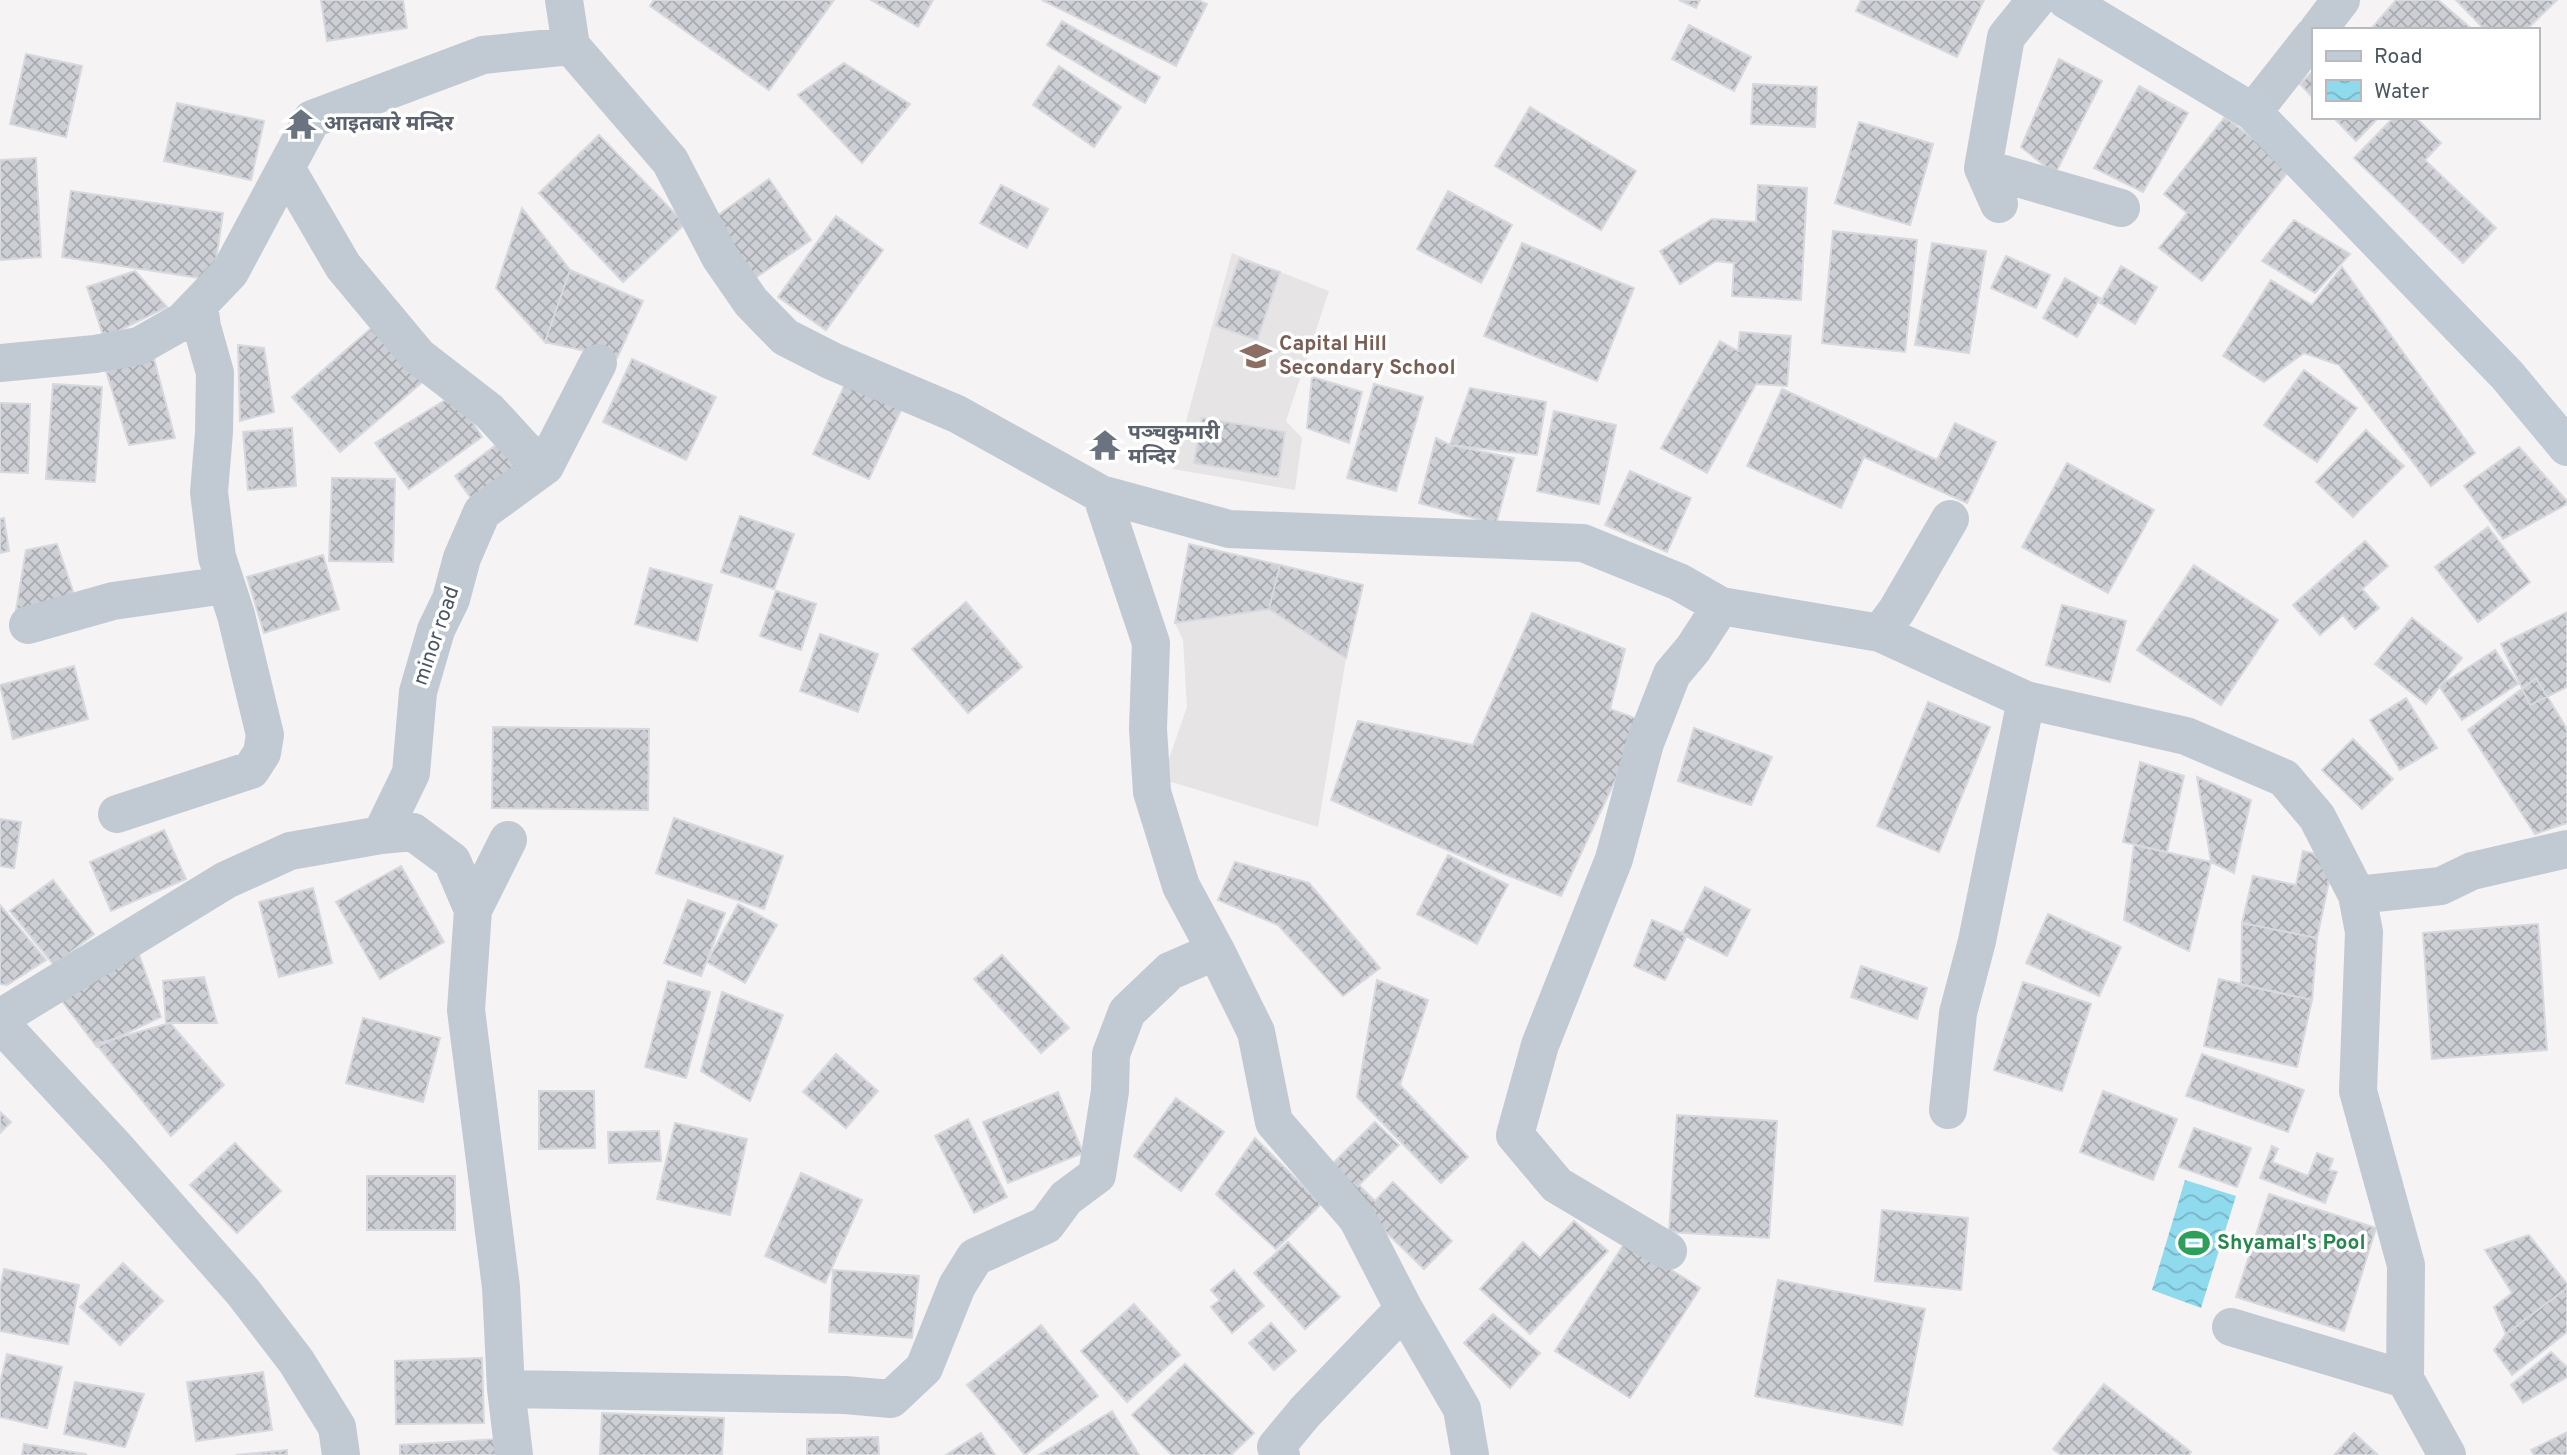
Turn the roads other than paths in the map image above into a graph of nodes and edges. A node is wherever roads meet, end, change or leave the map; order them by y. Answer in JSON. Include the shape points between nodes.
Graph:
{"nodes":[{"id":1,"x":564,"y":0,"type":"edge"},
{"id":2,"x":2036,"y":0,"type":"edge"},
{"id":3,"x":2066,"y":0,"type":"edge"},
{"id":4,"x":2341,"y":0,"type":"edge"},
{"id":5,"x":2320,"y":28,"type":"edge"},
{"id":6,"x":2312,"y":37,"type":"edge"},
{"id":7,"x":571,"y":46,"type":"junction"},
{"id":8,"x":2253,"y":112,"type":"junction"},
{"id":9,"x":286,"y":168,"type":"junction"},
{"id":10,"x":1983,"y":168,"type":"junction"},
{"id":11,"x":1999,"y":204,"type":"dead end"},
{"id":12,"x":2121,"y":208,"type":"dead end"},
{"id":13,"x":199,"y":305,"type":"junction"},
{"id":14,"x":0,"y":363,"type":"edge"},
{"id":15,"x":2567,"y":447,"type":"edge"},
{"id":16,"x":1101,"y":494,"type":"junction"},
{"id":17,"x":1950,"y":519,"type":"dead end"},
{"id":18,"x":225,"y":586,"type":"junction"},
{"id":19,"x":1721,"y":606,"type":"junction"},
{"id":20,"x":28,"y":625,"type":"dead end"},
{"id":21,"x":1880,"y":634,"type":"junction"},
{"id":22,"x":2026,"y":700,"type":"junction"},
{"id":23,"x":117,"y":814,"type":"dead end"},
{"id":24,"x":381,"y":835,"type":"junction"},
{"id":25,"x":509,"y":840,"type":"dead end"},
{"id":26,"x":2567,"y":849,"type":"edge"},
{"id":27,"x":2357,"y":895,"type":"junction"},
{"id":28,"x":473,"y":910,"type":"junction"},
{"id":29,"x":1216,"y":951,"type":"junction"},
{"id":30,"x":0,"y":1020,"type":"edge"},
{"id":31,"x":1948,"y":1110,"type":"dead end"},
{"id":32,"x":1668,"y":1251,"type":"dead end"},
{"id":33,"x":1404,"y":1309,"type":"junction"},
{"id":34,"x":2231,"y":1327,"type":"dead end"},
{"id":35,"x":2405,"y":1378,"type":"junction"},
{"id":36,"x":506,"y":1389,"type":"junction"},
{"id":37,"x":341,"y":1455,"type":"edge"},
{"id":38,"x":514,"y":1455,"type":"edge"},
{"id":39,"x":1281,"y":1455,"type":"edge"},
{"id":40,"x":1470,"y":1455,"type":"edge"},
{"id":41,"x":2447,"y":1455,"type":"edge"}],
"edges":[{"from":1,"to":7,"type":"street"},
{"from":2,"to":10,"type":"street","via":[[2006,37]]},
{"from":3,"to":8,"type":"main road"},
{"from":4,"to":5,"type":"street"},
{"from":6,"to":8,"type":"street"},
{"from":7,"to":9,"type":"street","via":[[483,55],[312,119]]},
{"from":7,"to":16,"type":"street","via":[[670,162],[720,257],[751,302],[785,337],[957,414]]},
{"from":8,"to":15,"type":"main road","via":[[2507,375]]},
{"from":9,"to":13,"type":"street","via":[[230,272]]},
{"from":9,"to":24,"type":"street","name":"minor road","via":[[343,266],[418,356],[489,411],[545,466],[482,512],[436,630],[418,692],[411,773]]},
{"from":10,"to":11,"type":"street"},
{"from":10,"to":12,"type":"street"},
{"from":13,"to":14,"type":"street","via":[[183,321],[139,346]]},
{"from":13,"to":18,"type":"street","via":[[215,373],[209,492]]},
{"from":16,"to":19,"type":"street","via":[[1229,529],[1583,543],[1679,582]]},
{"from":16,"to":29,"type":"street","via":[[1151,643],[1147,729],[1152,792],[1181,886]]},
{"from":17,"to":21,"type":"street"},
{"from":18,"to":20,"type":"street","via":[[113,601]]},
{"from":18,"to":23,"type":"street","via":[[265,735],[262,753],[251,770]]},
{"from":19,"to":21,"type":"street"},
{"from":19,"to":32,"type":"street","via":[[1672,674],[1645,743],[1614,859],[1540,1045],[1515,1135],[1557,1185]]},
{"from":21,"to":22,"type":"street"},
{"from":22,"to":27,"type":"street","via":[[2186,736],[2284,778],[2317,817]]},
{"from":22,"to":31,"type":"street","via":[[1958,1013]]},
{"from":24,"to":28,"type":"street","via":[[414,832],[452,861]]},
{"from":24,"to":30,"type":"street","via":[[290,851],[226,880]]},
{"from":25,"to":28,"type":"street"},
{"from":26,"to":27,"type":"street","via":[[2472,871],[2441,886]]},
{"from":27,"to":35,"type":"street","via":[[2364,932],[2358,1091],[2406,1265]]},
{"from":28,"to":36,"type":"street","via":[[467,1010],[501,1287]]},
{"from":29,"to":33,"type":"street","via":[[1256,1032],[1274,1122],[1357,1218]]},
{"from":29,"to":36,"type":"street","via":[[1170,971],[1127,1012],[1111,1054],[1097,1175],[1066,1198],[1046,1225],[975,1257],[957,1286],[924,1368],[891,1399]]},
{"from":30,"to":37,"type":"street","via":[[243,1292],[296,1361],[337,1427]]},
{"from":33,"to":39,"type":"street","via":[[1305,1412],[1276,1447]]},
{"from":33,"to":40,"type":"street","via":[[1462,1409]]},
{"from":34,"to":35,"type":"street"},
{"from":35,"to":41,"type":"street"},
{"from":36,"to":38,"type":"street"}]}
